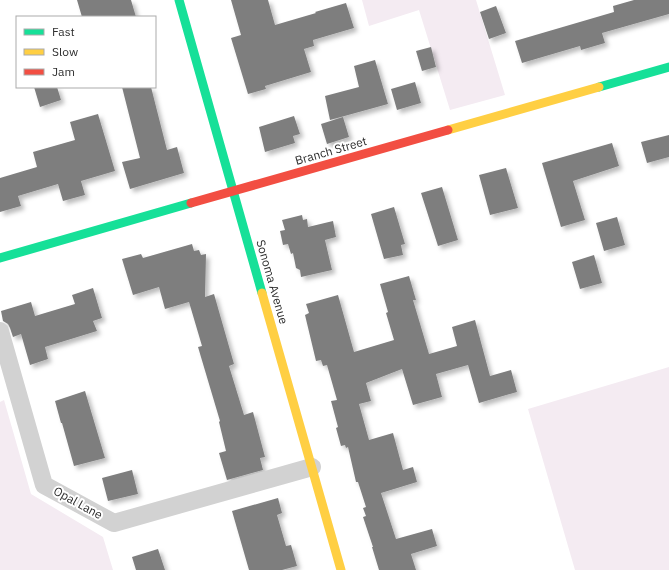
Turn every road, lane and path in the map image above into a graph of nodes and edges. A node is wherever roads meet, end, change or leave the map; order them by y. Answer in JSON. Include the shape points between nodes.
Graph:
{"nodes":[{"id":1,"x":179,"y":0,"type":"edge"},
{"id":2,"x":669,"y":67,"type":"edge"},
{"id":3,"x":234,"y":192,"type":"junction"},
{"id":4,"x":0,"y":258,"type":"edge"},
{"id":5,"x":0,"y":331,"type":"edge"},
{"id":6,"x":312,"y":467,"type":"junction"},
{"id":7,"x":341,"y":570,"type":"edge"}],
"edges":[{"from":1,"to":3,"type":"street","name":"Sonoma Avenue"},
{"from":2,"to":3,"type":"street","name":"Branch Street"},
{"from":3,"to":4,"type":"street","name":"Branch Street"},
{"from":3,"to":6,"type":"street","name":"Sonoma Avenue"},
{"from":5,"to":6,"type":"street","name":"Opal Lane","via":[[44,485],[114,523]]},
{"from":6,"to":7,"type":"street","name":"Sonoma Avenue"}]}
